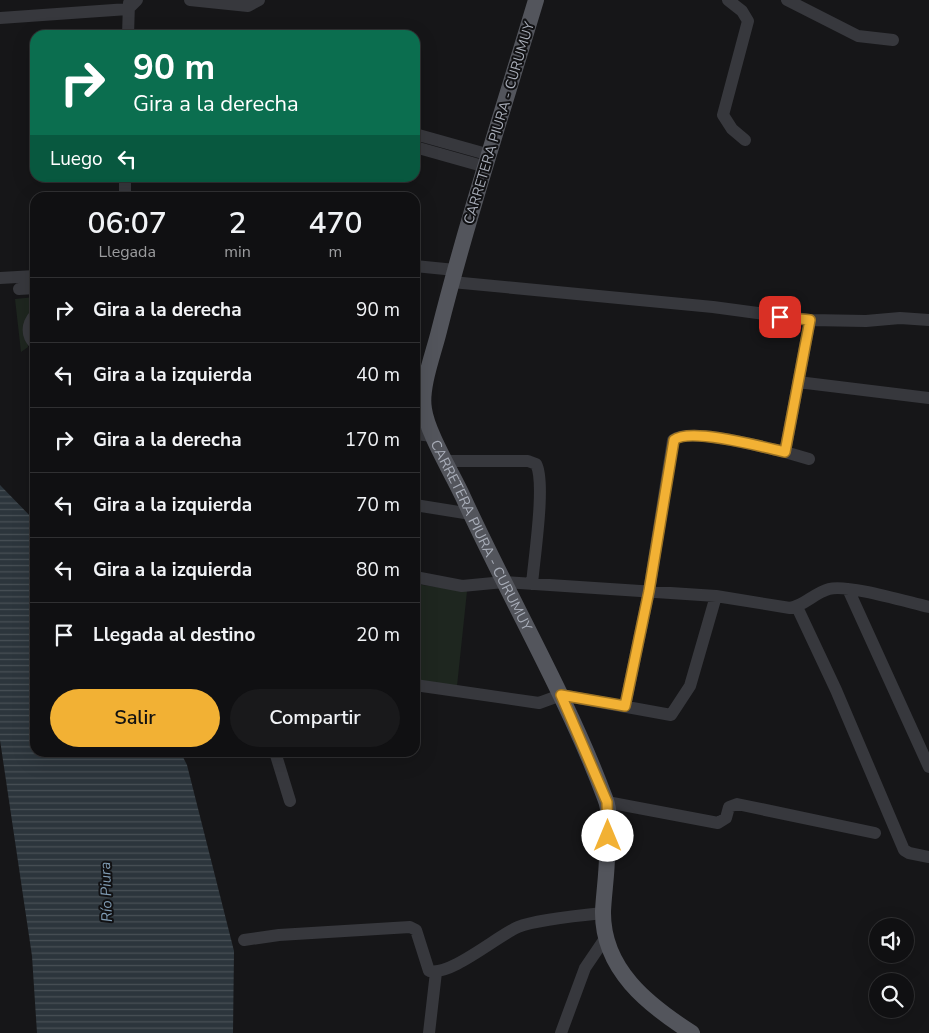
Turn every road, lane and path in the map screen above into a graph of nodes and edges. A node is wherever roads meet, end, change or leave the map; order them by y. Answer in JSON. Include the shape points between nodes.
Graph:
{"nodes":[{"id":1,"x":190,"y":0,"type":"edge"},
{"id":2,"x":259,"y":0,"type":"edge"},
{"id":3,"x":536,"y":0,"type":"edge"},
{"id":4,"x":728,"y":0,"type":"edge"},
{"id":5,"x":787,"y":0,"type":"edge"},
{"id":6,"x":132,"y":3,"type":"edge"},
{"id":7,"x":0,"y":18,"type":"edge"},
{"id":8,"x":129,"y":30,"type":"edge"},
{"id":9,"x":893,"y":40,"type":"dead end"},
{"id":10,"x":745,"y":140,"type":"dead end"},
{"id":11,"x":420,"y":142,"type":"edge"},
{"id":12,"x":488,"y":161,"type":"junction"},
{"id":13,"x":420,"y":267,"type":"edge"},
{"id":14,"x":30,"y":276,"type":"edge"},
{"id":15,"x":453,"y":276,"type":"junction"},
{"id":16,"x":0,"y":278,"type":"edge"},
{"id":17,"x":30,"y":288,"type":"edge"},
{"id":18,"x":19,"y":289,"type":"dead end"},
{"id":19,"x":810,"y":320,"type":"junction"},
{"id":20,"x":929,"y":320,"type":"edge"},
{"id":21,"x":30,"y":321,"type":"edge"},
{"id":22,"x":30,"y":337,"type":"edge"},
{"id":23,"x":798,"y":382,"type":"junction"},
{"id":24,"x":929,"y":398,"type":"edge"},
{"id":25,"x":420,"y":435,"type":"edge"},
{"id":26,"x":433,"y":436,"type":"junction"},
{"id":27,"x":785,"y":452,"type":"junction"},
{"id":28,"x":809,"y":459,"type":"dead end"},
{"id":29,"x":446,"y":460,"type":"junction"},
{"id":30,"x":420,"y":506,"type":"edge"},
{"id":31,"x":470,"y":514,"type":"junction"},
{"id":32,"x":420,"y":578,"type":"edge"},
{"id":33,"x":504,"y":582,"type":"junction"},
{"id":34,"x":532,"y":584,"type":"junction"},
{"id":35,"x":848,"y":589,"type":"junction"},
{"id":36,"x":649,"y":591,"type":"junction"},
{"id":37,"x":716,"y":596,"type":"junction"},
{"id":38,"x":797,"y":607,"type":"junction"},
{"id":39,"x":929,"y":607,"type":"edge"},
{"id":40,"x":420,"y":686,"type":"edge"},
{"id":41,"x":561,"y":695,"type":"junction"},
{"id":42,"x":625,"y":706,"type":"junction"},
{"id":43,"x":277,"y":757,"type":"edge"},
{"id":44,"x":929,"y":767,"type":"edge"},
{"id":45,"x":290,"y":801,"type":"dead end"},
{"id":46,"x":607,"y":802,"type":"junction"},
{"id":47,"x":875,"y":833,"type":"dead end"},
{"id":48,"x":929,"y":857,"type":"edge"},
{"id":49,"x":603,"y":913,"type":"junction"},
{"id":50,"x":606,"y":937,"type":"junction"},
{"id":51,"x":244,"y":940,"type":"dead end"},
{"id":52,"x":436,"y":972,"type":"junction"},
{"id":53,"x":429,"y":1033,"type":"edge"},
{"id":54,"x":561,"y":1033,"type":"edge"},
{"id":55,"x":692,"y":1033,"type":"edge"}],
"edges":[{"from":1,"to":2,"type":"street","via":[[248,6]]},
{"from":3,"to":12,"type":"main road","name":"CARRETERA PIURA - CURUMUY"},
{"from":4,"to":10,"type":"street","via":[[742,11],[748,21],[723,115]]},
{"from":5,"to":9,"type":"street","via":[[858,36]]},
{"from":6,"to":7,"type":"street"},
{"from":6,"to":8,"type":"street"},
{"from":11,"to":12,"type":"street"},
{"from":12,"to":15,"type":"main road","name":"CARRETERA PIURA - CURUMUY"},
{"from":13,"to":15,"type":"street"},
{"from":14,"to":16,"type":"street"},
{"from":15,"to":19,"type":"street"},
{"from":15,"to":26,"type":"main road","name":"CARRETERA PIURA - CURUMUY","via":[[424,399],[424,410]]},
{"from":17,"to":18,"type":"street"},
{"from":19,"to":20,"type":"street"},
{"from":19,"to":23,"type":"street"},
{"from":21,"to":22,"type":"street"},
{"from":23,"to":24,"type":"street"},
{"from":23,"to":27,"type":"street"},
{"from":25,"to":26,"type":"street"},
{"from":26,"to":29,"type":"main road","name":"CARRETERA PIURA - CURUMUY"},
{"from":27,"to":28,"type":"street"},
{"from":27,"to":36,"type":"street","via":[[688,435],[674,440]]},
{"from":29,"to":31,"type":"main road","name":"CARRETERA PIURA - CURUMUY"},
{"from":29,"to":34,"type":"street","via":[[528,461],[536,464],[540,492]]},
{"from":30,"to":31,"type":"street"},
{"from":31,"to":33,"type":"main road","name":"CARRETERA PIURA - CURUMUY"},
{"from":32,"to":33,"type":"street","via":[[462,586]]},
{"from":33,"to":34,"type":"street"},
{"from":33,"to":41,"type":"main road","name":"CARRETERA PIURA - CURUMUY"},
{"from":34,"to":36,"type":"street"},
{"from":35,"to":38,"type":"street","via":[[828,589]]},
{"from":35,"to":39,"type":"street"},
{"from":35,"to":44,"type":"street"},
{"from":36,"to":37,"type":"street"},
{"from":36,"to":42,"type":"street"},
{"from":37,"to":38,"type":"street"},
{"from":37,"to":42,"type":"street","via":[[690,686],[671,715]]},
{"from":38,"to":48,"type":"street","via":[[904,850],[909,854]]},
{"from":40,"to":41,"type":"street","via":[[539,702]]},
{"from":41,"to":42,"type":"street"},
{"from":41,"to":46,"type":"main road","name":"CARRETERA PIURA - CURUMUY"},
{"from":43,"to":45,"type":"street"},
{"from":46,"to":47,"type":"street","via":[[718,823],[726,818],[729,807],[737,804]]},
{"from":46,"to":49,"type":"main road","name":"CARRETERA PIURA - CURUMUY"},
{"from":49,"to":50,"type":"main road","name":"CARRETERA PIURA - CURUMUY"},
{"from":49,"to":52,"type":"street","via":[[519,926]]},
{"from":50,"to":54,"type":"street","via":[[585,968]]},
{"from":50,"to":55,"type":"main road","name":"CARRETERA PIURA - CURUMUY","via":[[614,960],[633,987],[658,1011]]},
{"from":51,"to":52,"type":"street","via":[[410,927],[416,930],[429,971]]},
{"from":52,"to":53,"type":"street"}]}
